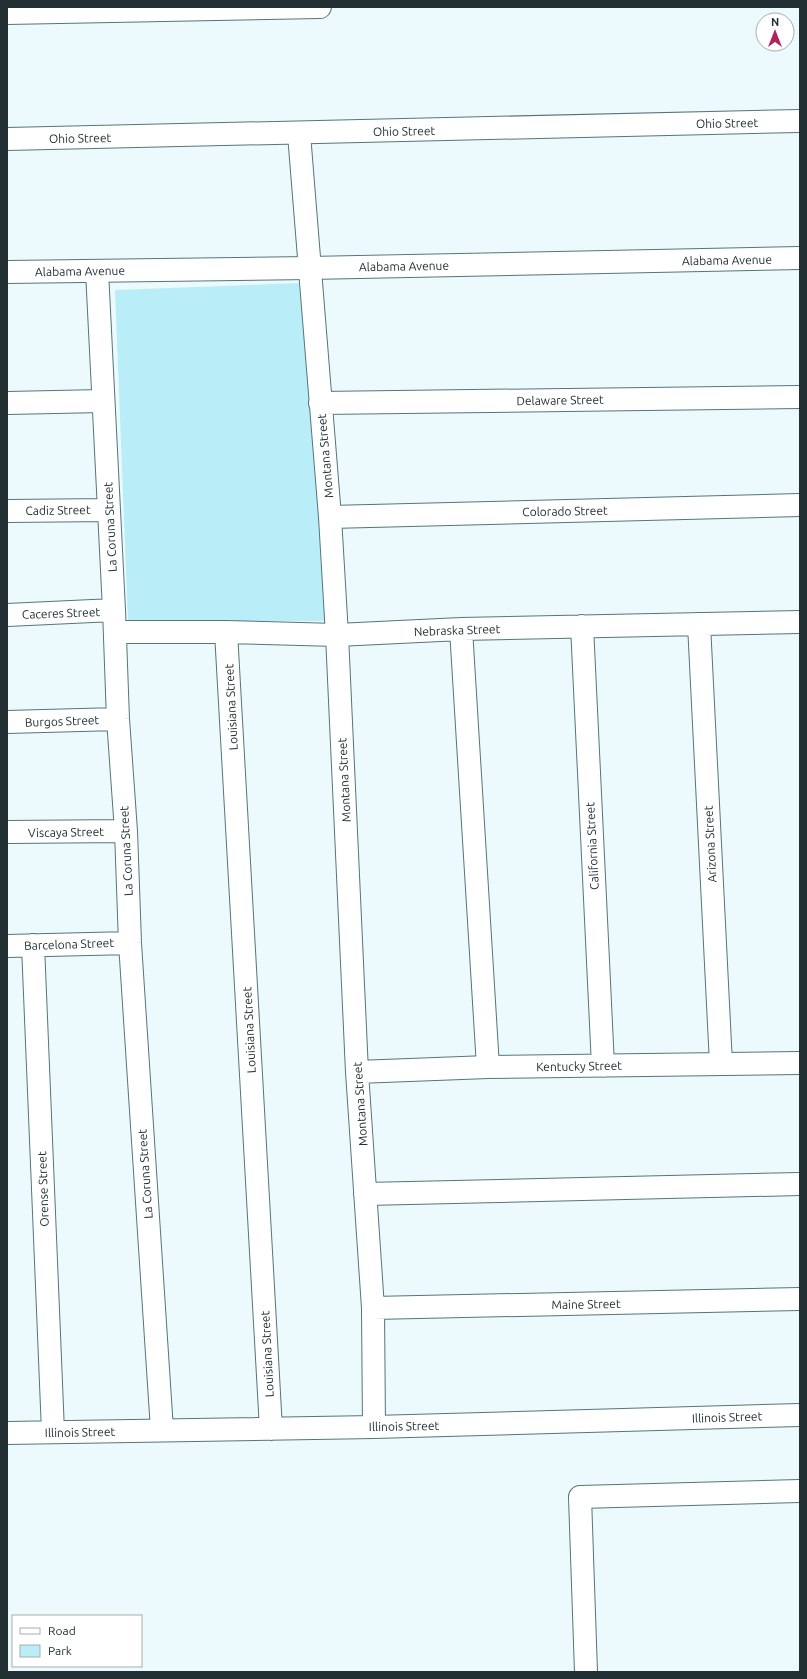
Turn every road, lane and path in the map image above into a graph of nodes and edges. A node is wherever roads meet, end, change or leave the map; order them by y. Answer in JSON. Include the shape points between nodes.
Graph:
{"nodes":[{"id":1,"x":320,"y":7,"type":"edge"},
{"id":2,"x":7,"y":13,"type":"edge"},
{"id":3,"x":800,"y":121,"type":"edge"},
{"id":4,"x":299,"y":134,"type":"junction"},
{"id":5,"x":7,"y":140,"type":"edge"},
{"id":6,"x":800,"y":258,"type":"edge"},
{"id":7,"x":309,"y":268,"type":"junction"},
{"id":8,"x":97,"y":271,"type":"junction"},
{"id":9,"x":7,"y":272,"type":"edge"},
{"id":10,"x":800,"y":397,"type":"edge"},
{"id":11,"x":103,"y":402,"type":"junction"},
{"id":12,"x":7,"y":403,"type":"edge"},
{"id":13,"x":320,"y":403,"type":"junction"},
{"id":14,"x":800,"y":505,"type":"edge"},
{"id":15,"x":109,"y":510,"type":"junction"},
{"id":16,"x":7,"y":511,"type":"edge"},
{"id":17,"x":330,"y":517,"type":"junction"},
{"id":18,"x":114,"y":610,"type":"junction"},
{"id":19,"x":7,"y":615,"type":"edge"},
{"id":20,"x":800,"y":622,"type":"edge"},
{"id":21,"x":699,"y":624,"type":"junction"},
{"id":22,"x":582,"y":626,"type":"junction"},
{"id":23,"x":462,"y":629,"type":"junction"},
{"id":24,"x":115,"y":632,"type":"junction"},
{"id":25,"x":226,"y":632,"type":"junction"},
{"id":26,"x":337,"y":635,"type":"junction"},
{"id":27,"x":118,"y":719,"type":"junction"},
{"id":28,"x":7,"y":722,"type":"edge"},
{"id":29,"x":126,"y":831,"type":"junction"},
{"id":30,"x":7,"y":832,"type":"edge"},
{"id":31,"x":130,"y":943,"type":"junction"},
{"id":32,"x":33,"y":945,"type":"junction"},
{"id":33,"x":7,"y":946,"type":"edge"},
{"id":34,"x":800,"y":1063,"type":"edge"},
{"id":35,"x":722,"y":1064,"type":"junction"},
{"id":36,"x":603,"y":1066,"type":"junction"},
{"id":37,"x":488,"y":1068,"type":"junction"},
{"id":38,"x":357,"y":1072,"type":"junction"},
{"id":39,"x":800,"y":1184,"type":"edge"},
{"id":40,"x":365,"y":1194,"type":"junction"},
{"id":41,"x":800,"y":1299,"type":"edge"},
{"id":42,"x":373,"y":1308,"type":"junction"},
{"id":43,"x":800,"y":1415,"type":"edge"},
{"id":44,"x":374,"y":1427,"type":"junction"},
{"id":45,"x":271,"y":1429,"type":"junction"},
{"id":46,"x":162,"y":1430,"type":"junction"},
{"id":47,"x":53,"y":1432,"type":"junction"},
{"id":48,"x":7,"y":1433,"type":"edge"},
{"id":49,"x":800,"y":1491,"type":"edge"},
{"id":50,"x":586,"y":1672,"type":"edge"}],
"edges":[{"from":1,"to":2,"type":"street"},
{"from":3,"to":4,"type":"street","name":"Ohio Street"},
{"from":4,"to":5,"type":"street","name":"Ohio Street"},
{"from":4,"to":7,"type":"street","name":"Montana Street"},
{"from":6,"to":7,"type":"street","name":"Alabama Avenue"},
{"from":7,"to":8,"type":"street","name":"Alabama Avenue"},
{"from":7,"to":13,"type":"street","name":"Montana Street"},
{"from":8,"to":9,"type":"street","name":"Alabama Avenue"},
{"from":8,"to":11,"type":"street","name":"La Coruna Street"},
{"from":10,"to":13,"type":"street","name":"Delaware Street"},
{"from":11,"to":12,"type":"street"},
{"from":11,"to":15,"type":"street","name":"La Coruna Street"},
{"from":13,"to":17,"type":"street","name":"Montana Street"},
{"from":14,"to":17,"type":"street","name":"Colorado Street"},
{"from":15,"to":16,"type":"street","name":"Cadiz Street"},
{"from":15,"to":18,"type":"street","name":"La Coruna Street"},
{"from":17,"to":26,"type":"street","name":"Montana Street"},
{"from":18,"to":19,"type":"street","name":"Caceres Street"},
{"from":18,"to":24,"type":"street","name":"La Coruna Street"},
{"from":20,"to":21,"type":"street","name":"Nebraska Street"},
{"from":21,"to":22,"type":"street","name":"Nebraska Street"},
{"from":21,"to":35,"type":"street","name":"Arizona Street"},
{"from":22,"to":23,"type":"street","name":"Nebraska Street"},
{"from":22,"to":36,"type":"street","name":"California Street"},
{"from":23,"to":26,"type":"street","name":"Nebraska Street"},
{"from":23,"to":37,"type":"street"},
{"from":24,"to":25,"type":"street","name":"Nebraska Street"},
{"from":24,"to":27,"type":"street","name":"La Coruna Street"},
{"from":25,"to":26,"type":"street","name":"Nebraska Street"},
{"from":25,"to":45,"type":"street","name":"Louisiana Street"},
{"from":26,"to":38,"type":"street","name":"Montana Street"},
{"from":27,"to":28,"type":"street","name":"Burgos Street"},
{"from":27,"to":29,"type":"street","name":"La Coruna Street"},
{"from":29,"to":30,"type":"street","name":"Viscaya Street"},
{"from":29,"to":31,"type":"street","name":"La Coruna Street"},
{"from":31,"to":32,"type":"street","name":"Barcelona Street"},
{"from":31,"to":46,"type":"street","name":"La Coruna Street"},
{"from":32,"to":33,"type":"street","name":"Barcelona Street"},
{"from":32,"to":47,"type":"street","name":"Orense Street"},
{"from":34,"to":35,"type":"street","name":"Kentucky Street"},
{"from":35,"to":36,"type":"street","name":"Kentucky Street"},
{"from":36,"to":37,"type":"street","name":"Kentucky Street"},
{"from":37,"to":38,"type":"street","name":"Kentucky Street"},
{"from":38,"to":40,"type":"street","name":"Montana Street"},
{"from":39,"to":40,"type":"street"},
{"from":40,"to":42,"type":"street","name":"Montana Street"},
{"from":41,"to":42,"type":"street","name":"Maine Street"},
{"from":42,"to":44,"type":"street","name":"Montana Street"},
{"from":43,"to":44,"type":"street","name":"Illinois Street"},
{"from":44,"to":45,"type":"street","name":"Illinois Street"},
{"from":45,"to":46,"type":"street","name":"Illinois Street"},
{"from":46,"to":47,"type":"street","name":"Illinois Street"},
{"from":47,"to":48,"type":"street","name":"Illinois Street"},
{"from":49,"to":50,"type":"street","via":[[580,1497]]}]}
